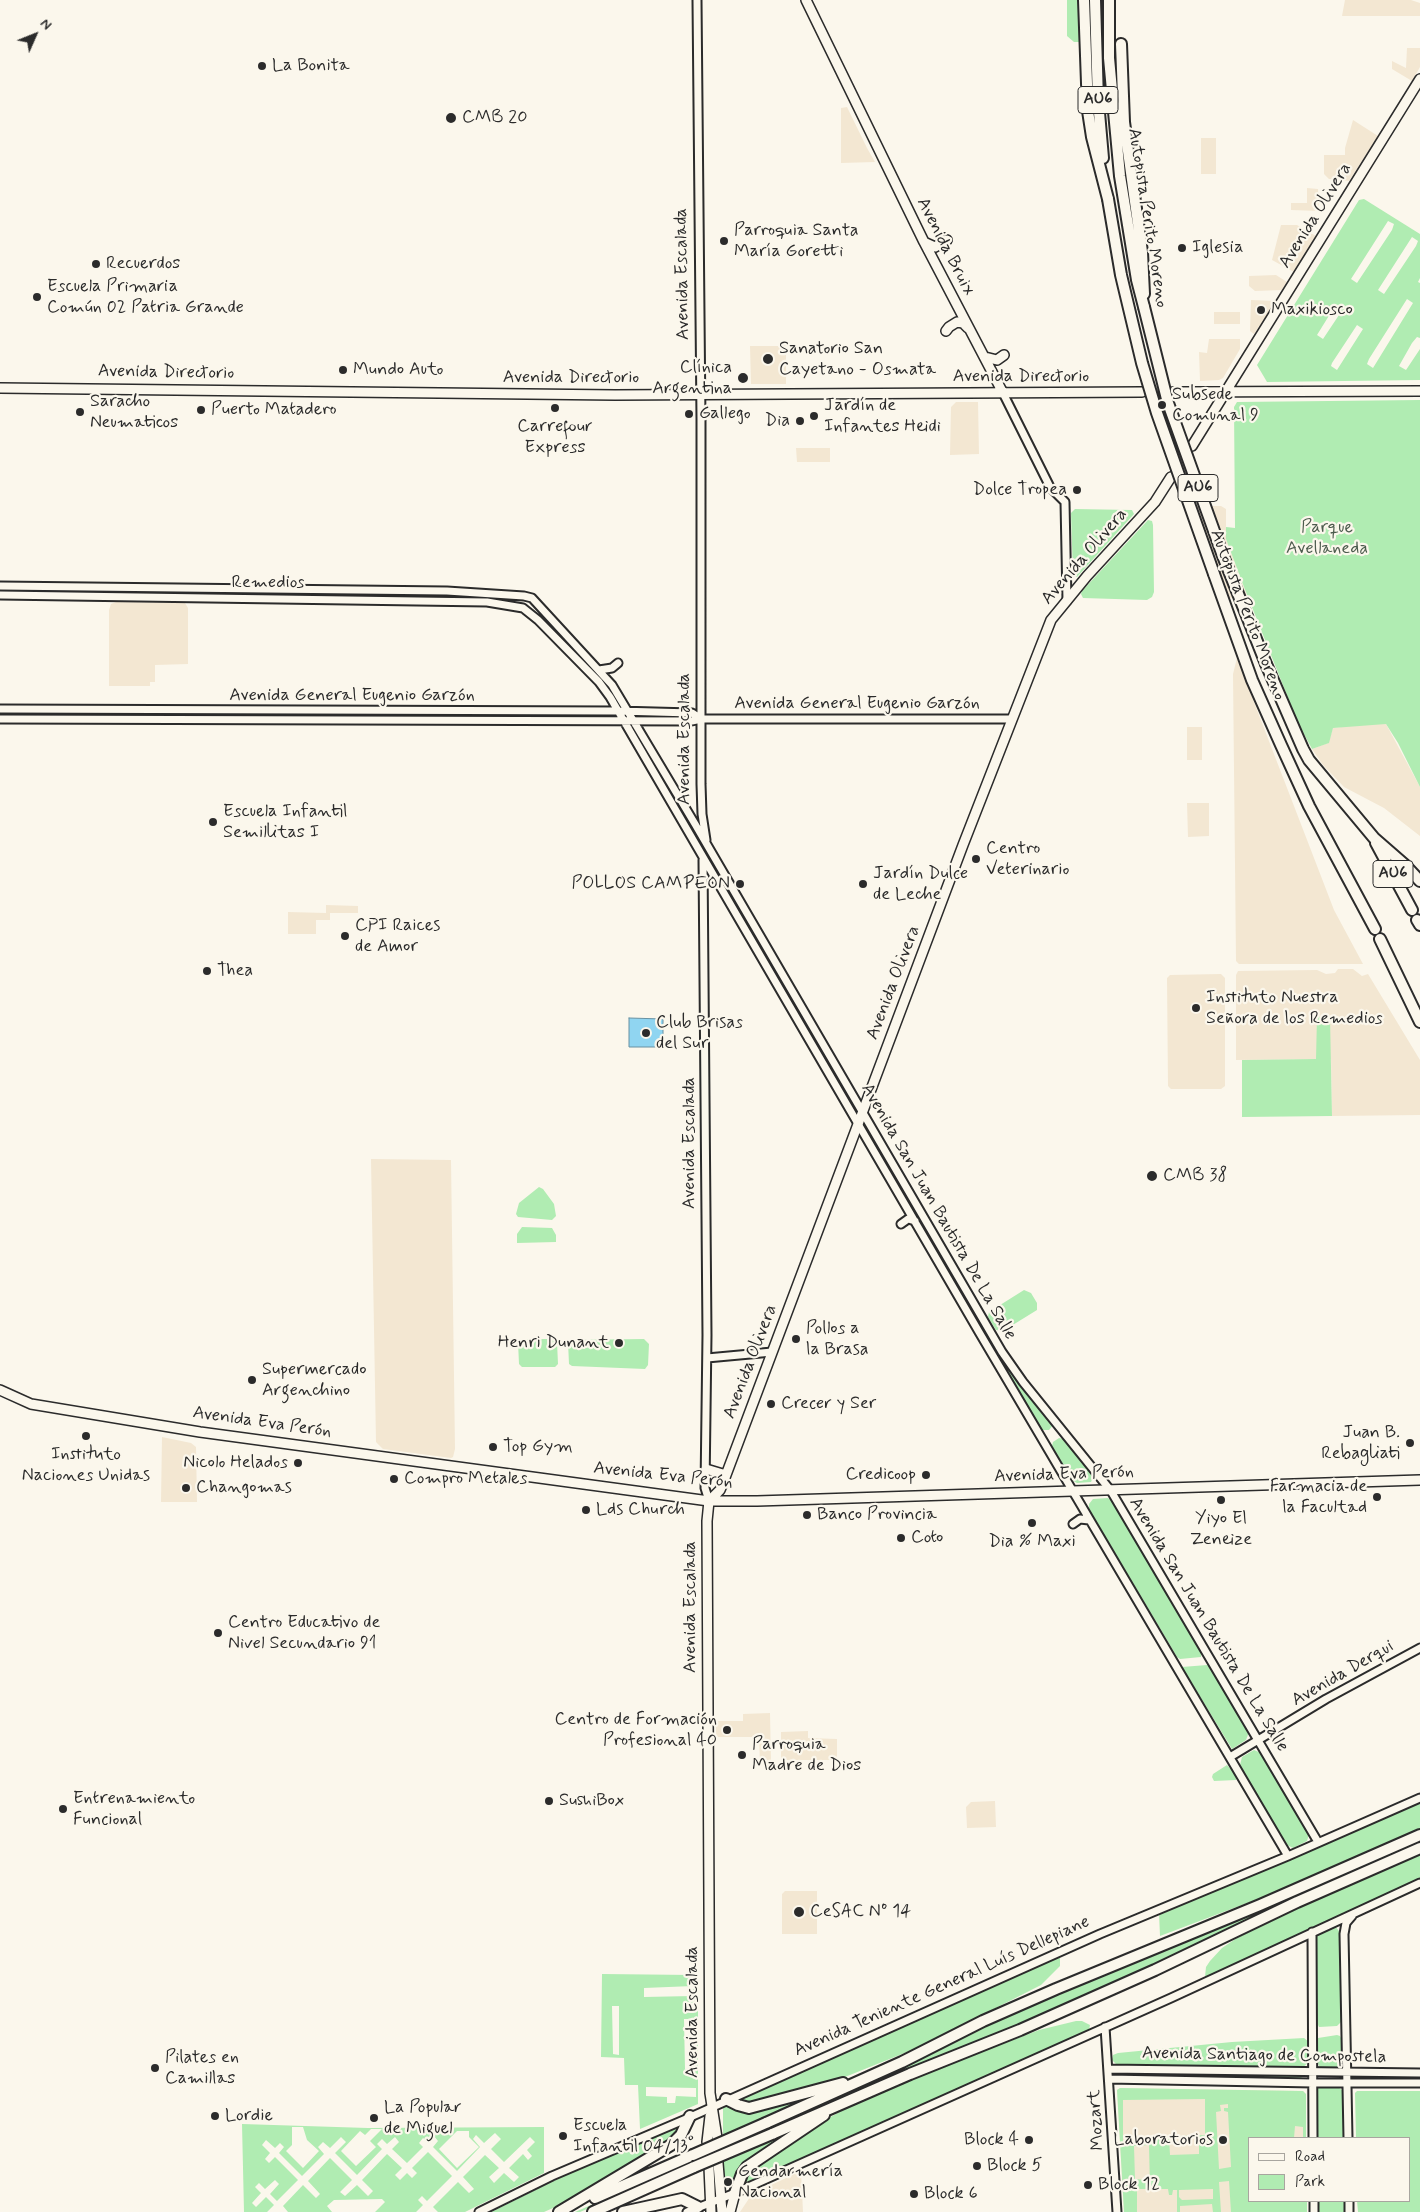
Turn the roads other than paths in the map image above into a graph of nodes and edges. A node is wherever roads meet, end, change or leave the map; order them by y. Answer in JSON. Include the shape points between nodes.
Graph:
{"nodes":[{"id":1,"x":697,"y":0,"type":"edge"},
{"id":2,"x":806,"y":0,"type":"edge"},
{"id":3,"x":1084,"y":0,"type":"edge"},
{"id":4,"x":1096,"y":0,"type":"edge"},
{"id":5,"x":1109,"y":0,"type":"edge"},
{"id":6,"x":1121,"y":44,"type":"dead end"},
{"id":7,"x":1420,"y":79,"type":"edge"},
{"id":8,"x":1108,"y":199,"type":"junction"},
{"id":9,"x":947,"y":240,"type":"dead end"},
{"id":10,"x":924,"y":242,"type":"junction"},
{"id":11,"x":1144,"y":307,"type":"junction"},
{"id":12,"x":970,"y":330,"type":"junction"},
{"id":13,"x":946,"y":331,"type":"dead end"},
{"id":14,"x":1004,"y":355,"type":"dead end"},
{"id":15,"x":984,"y":357,"type":"junction"},
{"id":16,"x":0,"y":388,"type":"edge"},
{"id":17,"x":1420,"y":391,"type":"edge"},
{"id":18,"x":1142,"y":392,"type":"dead end"},
{"id":19,"x":1173,"y":392,"type":"dead end"},
{"id":20,"x":1227,"y":392,"type":"junction"},
{"id":21,"x":1003,"y":393,"type":"junction"},
{"id":22,"x":701,"y":395,"type":"junction"},
{"id":23,"x":1192,"y":446,"type":"dead end"},
{"id":24,"x":1171,"y":478,"type":"dead end"},
{"id":25,"x":0,"y":586,"type":"edge"},
{"id":26,"x":0,"y":595,"type":"edge"},
{"id":27,"x":532,"y":598,"type":"joint"},
{"id":28,"x":1067,"y":601,"type":"junction"},
{"id":29,"x":532,"y":615,"type":"joint"},
{"id":30,"x":618,"y":664,"type":"dead end"},
{"id":31,"x":599,"y":670,"type":"junction"},
{"id":32,"x":0,"y":709,"type":"edge"},
{"id":33,"x":618,"y":711,"type":"junction"},
{"id":34,"x":628,"y":712,"type":"junction"},
{"id":35,"x":0,"y":719,"type":"edge"},
{"id":36,"x":701,"y":719,"type":"junction"},
{"id":37,"x":1012,"y":719,"type":"junction"},
{"id":38,"x":624,"y":721,"type":"junction"},
{"id":39,"x":634,"y":721,"type":"junction"},
{"id":40,"x":1374,"y":838,"type":"junction"},
{"id":41,"x":707,"y":845,"type":"junction"},
{"id":42,"x":703,"y":858,"type":"junction"},
{"id":43,"x":1420,"y":881,"type":"edge"},
{"id":44,"x":719,"y":886,"type":"junction"},
{"id":45,"x":704,"y":891,"type":"junction"},
{"id":46,"x":1412,"y":910,"type":"dead end"},
{"id":47,"x":1375,"y":930,"type":"dead end"},
{"id":48,"x":1380,"y":939,"type":"dead end"},
{"id":49,"x":1420,"y":1022,"type":"edge"},
{"id":50,"x":863,"y":1112,"type":"junction"},
{"id":51,"x":858,"y":1125,"type":"junction"},
{"id":52,"x":915,"y":1220,"type":"junction"},
{"id":53,"x":901,"y":1224,"type":"dead end"},
{"id":54,"x":772,"y":1352,"type":"junction"},
{"id":55,"x":707,"y":1358,"type":"junction"},
{"id":56,"x":0,"y":1390,"type":"edge"},
{"id":57,"x":706,"y":1469,"type":"junction"},
{"id":58,"x":726,"y":1475,"type":"junction"},
{"id":59,"x":1420,"y":1480,"type":"edge"},
{"id":60,"x":1072,"y":1491,"type":"junction"},
{"id":61,"x":1111,"y":1491,"type":"junction"},
{"id":62,"x":709,"y":1501,"type":"junction"},
{"id":63,"x":1089,"y":1520,"type":"junction"},
{"id":64,"x":1073,"y":1524,"type":"dead end"},
{"id":65,"x":1420,"y":1648,"type":"edge"},
{"id":66,"x":1259,"y":1740,"type":"junction"},
{"id":67,"x":1230,"y":1757,"type":"junction"},
{"id":68,"x":1420,"y":1798,"type":"edge"},
{"id":69,"x":1420,"y":1835,"type":"edge"},
{"id":70,"x":1318,"y":1842,"type":"junction"},
{"id":71,"x":1420,"y":1848,"type":"edge"},
{"id":72,"x":1288,"y":1856,"type":"junction"},
{"id":73,"x":1420,"y":1882,"type":"edge"},
{"id":74,"x":1354,"y":1914,"type":"junction"},
{"id":75,"x":1312,"y":1932,"type":"junction"},
{"id":76,"x":1105,"y":2027,"type":"junction"},
{"id":77,"x":1108,"y":2069,"type":"junction"},
{"id":78,"x":1346,"y":2072,"type":"junction"},
{"id":79,"x":1312,"y":2073,"type":"junction"},
{"id":80,"x":1420,"y":2073,"type":"edge"},
{"id":81,"x":867,"y":2078,"type":"junction"},
{"id":82,"x":1109,"y":2080,"type":"junction"},
{"id":83,"x":1347,"y":2082,"type":"junction"},
{"id":84,"x":1313,"y":2083,"type":"junction"},
{"id":85,"x":1420,"y":2083,"type":"edge"},
{"id":86,"x":726,"y":2099,"type":"junction"},
{"id":87,"x":840,"y":2104,"type":"junction"},
{"id":88,"x":711,"y":2106,"type":"junction"},
{"id":89,"x":690,"y":2116,"type":"junction"},
{"id":90,"x":1313,"y":2137,"type":"edge"},
{"id":91,"x":1348,"y":2137,"type":"edge"},
{"id":92,"x":717,"y":2138,"type":"dead end"},
{"id":93,"x":708,"y":2142,"type":"dead end"},
{"id":94,"x":718,"y":2163,"type":"dead end"},
{"id":95,"x":709,"y":2167,"type":"dead end"},
{"id":96,"x":735,"y":2193,"type":"junction"},
{"id":97,"x":721,"y":2199,"type":"junction"},
{"id":98,"x":711,"y":2202,"type":"junction"},
{"id":99,"x":698,"y":2207,"type":"junction"},
{"id":100,"x":479,"y":2212,"type":"edge"},
{"id":101,"x":560,"y":2212,"type":"edge"},
{"id":102,"x":593,"y":2212,"type":"edge"},
{"id":103,"x":623,"y":2212,"type":"edge"},
{"id":104,"x":687,"y":2212,"type":"edge"},
{"id":105,"x":711,"y":2212,"type":"edge"},
{"id":106,"x":722,"y":2212,"type":"edge"},
{"id":107,"x":730,"y":2212,"type":"edge"},
{"id":108,"x":1118,"y":2212,"type":"edge"}],
"edges":[{"from":1,"to":22,"type":"street","name":"Avenida Escalada"},
{"from":2,"to":10,"type":"main road","name":"Avenida Bruix"},
{"from":3,"to":8,"type":"highway","via":[[1088,111]]},
{"from":4,"to":8,"type":"highway","name":"Autopista Perito Moreno","number":"AU6","via":[[1098,101]]},
{"from":5,"to":11,"type":"highway","name":"Autopista Perito Moreno","number":"AU6","via":[[1116,145],[1135,271]]},
{"from":6,"to":11,"type":"highway","via":[[1124,122],[1142,252]]},
{"from":7,"to":20,"type":"main road","name":"Avenida Olivera"},
{"from":8,"to":47,"type":"highway","name":"Autopista Perito Moreno","number":"AU6","bridge":true,"via":[[1122,275],[1157,413],[1252,680],[1309,806]]},
{"from":9,"to":10,"type":"main road","via":[[935,247]]},
{"from":10,"to":12,"type":"main road","name":"Avenida Bruix"},
{"from":11,"to":40,"type":"highway","name":"Autopista Perito Moreno","number":"AU6","bridge":true,"via":[[1168,403],[1223,556],[1299,741],[1309,760]]},
{"from":12,"to":13,"type":"main road","via":[[957,322]]},
{"from":12,"to":15,"type":"main road","name":"Avenida Bruix"},
{"from":14,"to":15,"type":"main road","via":[[993,360]]},
{"from":15,"to":21,"type":"main road","name":"Avenida Bruix"},
{"from":16,"to":22,"type":"main road","name":"Avenida Directorio"},
{"from":17,"to":20,"type":"main road"},
{"from":18,"to":21,"type":"main road","name":"Avenida Directorio"},
{"from":19,"to":20,"type":"main road"},
{"from":20,"to":23,"type":"main road","name":"Avenida Olivera"},
{"from":21,"to":22,"type":"main road","name":"Avenida Directorio"},
{"from":21,"to":28,"type":"street","name":"Avenida Bruix","via":[[1050,487],[1065,502]]},
{"from":22,"to":36,"type":"street","name":"Avenida Escalada"},
{"from":24,"to":28,"type":"main road","name":"Avenida Olivera","via":[[1155,502]]},
{"from":25,"to":27,"type":"street","name":"Remedios","via":[[447,591]]},
{"from":26,"to":29,"type":"street","name":"Remedios","via":[[457,601],[514,605]]},
{"from":27,"to":31,"type":"street","name":"Avenida San Juan Bautista De La Salle"},
{"from":28,"to":37,"type":"main road","name":"Avenida Olivera","via":[[1051,620]]},
{"from":29,"to":33,"type":"street","name":"Avenida San Juan Bautista De La Salle","via":[[599,682]]},
{"from":30,"to":31,"type":"street"},
{"from":31,"to":34,"type":"street","name":"Avenida San Juan Bautista De La Salle"},
{"from":32,"to":33,"type":"street","name":"Avenida General Eugenio Garzón"},
{"from":33,"to":34,"type":"street","name":"Avenida General Eugenio Garzón"},
{"from":33,"to":38,"type":"street","name":"Avenida San Juan Bautista De La Salle"},
{"from":34,"to":36,"type":"street","name":"Avenida General Eugenio Garzón","via":[[692,712]]},
{"from":34,"to":39,"type":"street","name":"Avenida San Juan Bautista De La Salle"},
{"from":35,"to":38,"type":"street","name":"Avenida General Eugenio Garzón"},
{"from":36,"to":37,"type":"street","name":"Avenida General Eugenio Garzón"},
{"from":36,"to":39,"type":"street","name":"Avenida General Eugenio Garzón","via":[[692,722]]},
{"from":36,"to":41,"type":"street","name":"Avenida Escalada","via":[[702,814]]},
{"from":37,"to":50,"type":"main road","name":"Avenida Olivera"},
{"from":38,"to":39,"type":"street","name":"Avenida General Eugenio Garzón"},
{"from":38,"to":42,"type":"street","name":"Avenida San Juan Bautista De La Salle"},
{"from":39,"to":41,"type":"street","name":"Avenida San Juan Bautista De La Salle"},
{"from":40,"to":43,"type":"highway","name":"Autopista Perito Moreno","number":"AU6"},
{"from":40,"to":46,"type":"highway","name":"Autopista Perito Moreno","number":"AU6"},
{"from":41,"to":42,"type":"street","name":"Avenida Escalada"},
{"from":41,"to":50,"type":"street","name":"Avenida San Juan Bautista De La Salle"},
{"from":42,"to":44,"type":"street","name":"Avenida San Juan Bautista De La Salle"},
{"from":42,"to":45,"type":"street","name":"Avenida Escalada"},
{"from":44,"to":45,"type":"street","via":[[711,884]]},
{"from":44,"to":51,"type":"street","name":"Avenida San Juan Bautista De La Salle"},
{"from":45,"to":55,"type":"street","name":"Avenida Escalada"},
{"from":48,"to":49,"type":"highway"},
{"from":50,"to":51,"type":"main road","name":"Avenida Olivera"},
{"from":50,"to":61,"type":"street","name":"Avenida San Juan Bautista De La Salle","via":[[1002,1352]]},
{"from":51,"to":52,"type":"street","name":"Avenida San Juan Bautista De La Salle"},
{"from":51,"to":54,"type":"main road","name":"Avenida Olivera"},
{"from":52,"to":53,"type":"street","via":[[908,1219]]},
{"from":52,"to":60,"type":"street","name":"Avenida San Juan Bautista De La Salle"},
{"from":54,"to":55,"type":"street"},
{"from":54,"to":58,"type":"main road","name":"Avenida Olivera"},
{"from":55,"to":57,"type":"street","name":"Avenida Escalada"},
{"from":56,"to":62,"type":"main road","name":"Avenida Eva Perón","via":[[31,1404],[200,1432]]},
{"from":57,"to":58,"type":"main road"},
{"from":57,"to":62,"type":"street","name":"Avenida Escalada","via":[[705,1488]]},
{"from":58,"to":62,"type":"main road","name":"Avenida Olivera","via":[[720,1490]]},
{"from":59,"to":61,"type":"main road","name":"Avenida Eva Perón"},
{"from":60,"to":61,"type":"main road","name":"Avenida Eva Perón"},
{"from":60,"to":62,"type":"main road","name":"Avenida Eva Perón"},
{"from":60,"to":63,"type":"street","name":"Avenida San Juan Bautista De La Salle"},
{"from":61,"to":66,"type":"street","name":"Avenida San Juan Bautista De La Salle"},
{"from":62,"to":88,"type":"main road","name":"Avenida Escalada","via":[[706,1521]]},
{"from":63,"to":64,"type":"street","via":[[1080,1518]]},
{"from":63,"to":67,"type":"street","name":"Avenida San Juan Bautista De La Salle"},
{"from":65,"to":66,"type":"street","name":"Avenida Derqui"},
{"from":66,"to":67,"type":"street","name":"Avenida Derqui"},
{"from":66,"to":70,"type":"street","name":"Avenida San Juan Bautista De La Salle"},
{"from":67,"to":72,"type":"street","name":"Avenida San Juan Bautista De La Salle"},
{"from":68,"to":70,"type":"street","name":"Avenida Teniente General Luís Dellepiane"},
{"from":69,"to":81,"type":"highway","via":[[1047,1993]]},
{"from":70,"to":72,"type":"street","name":"Avenida Teniente General Luís Dellepiane"},
{"from":71,"to":87,"type":"highway","via":[[1020,2030]]},
{"from":72,"to":86,"type":"street","name":"Avenida Teniente General Luís Dellepiane","via":[[1100,1934]]},
{"from":73,"to":74,"type":"street"},
{"from":74,"to":75,"type":"street"},
{"from":74,"to":78,"type":"street","via":[[1346,1923],[1344,1934]]},
{"from":75,"to":76,"type":"street"},
{"from":75,"to":79,"type":"street"},
{"from":76,"to":77,"type":"street","name":"Mozart"},
{"from":76,"to":96,"type":"street"},
{"from":77,"to":79,"type":"street","name":"Avenida Santiago de Compostela"},
{"from":77,"to":82,"type":"street","name":"Mozart"},
{"from":78,"to":79,"type":"street","name":"Avenida Santiago de Compostela"},
{"from":78,"to":80,"type":"street","name":"Avenida Santiago de Compostela"},
{"from":78,"to":83,"type":"street"},
{"from":79,"to":84,"type":"street"},
{"from":81,"to":86,"type":"highway","via":[[750,2108]]},
{"from":81,"to":101,"type":"highway","bridge":true},
{"from":82,"to":84,"type":"street","name":"Avenida Santiago de Compostela"},
{"from":82,"to":108,"type":"street","name":"Mozart"},
{"from":83,"to":84,"type":"street","name":"Avenida Santiago de Compostela"},
{"from":83,"to":85,"type":"street","name":"Avenida Santiago de Compostela"},
{"from":83,"to":91,"type":"street"},
{"from":84,"to":90,"type":"street"},
{"from":86,"to":88,"type":"street","name":"Avenida Teniente General Luís Dellepiane"},
{"from":87,"to":96,"type":"highway","via":[[748,2167]]},
{"from":87,"to":102,"type":"highway","bridge":true},
{"from":88,"to":89,"type":"street","name":"Avenida Teniente General Luís Dellepiane"},
{"from":88,"to":92,"type":"main road","name":"Avenida Escalada"},
{"from":88,"to":93,"type":"main road","name":"Avenida Escalada"},
{"from":89,"to":100,"type":"street","name":"Avenida Teniente General Luís Dellepiane","via":[[552,2176]]},
{"from":89,"to":101,"type":"highway","via":[[684,2131],[670,2145]]},
{"from":94,"to":97,"type":"main road"},
{"from":95,"to":98,"type":"main road"},
{"from":96,"to":97,"type":"street"},
{"from":96,"to":107,"type":"main road"},
{"from":97,"to":98,"type":"street"},
{"from":97,"to":106,"type":"main road"},
{"from":98,"to":99,"type":"street"},
{"from":98,"to":105,"type":"main road"},
{"from":99,"to":103,"type":"highway","via":[[682,2199]]},
{"from":99,"to":104,"type":"street"}]}
